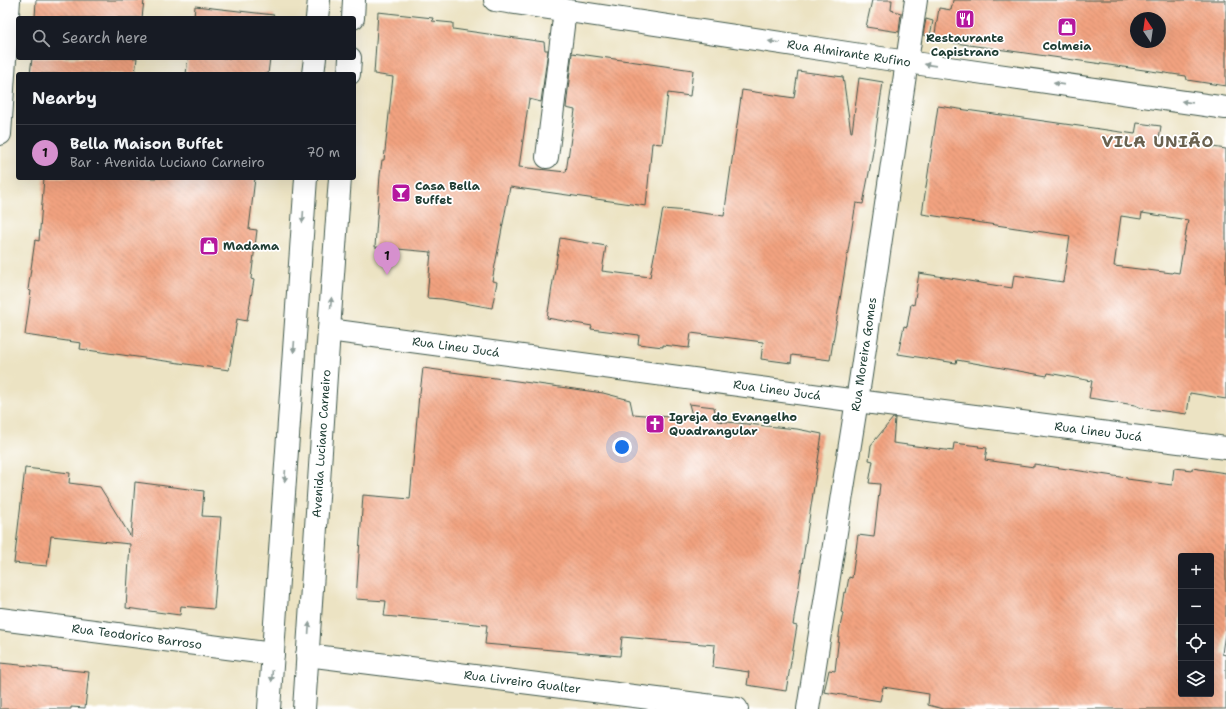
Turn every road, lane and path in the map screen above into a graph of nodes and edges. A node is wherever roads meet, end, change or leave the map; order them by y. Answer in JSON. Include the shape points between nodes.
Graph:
{"nodes":[{"id":1,"x":9,"y":0,"type":"edge"},
{"id":2,"x":319,"y":0,"type":"edge"},
{"id":3,"x":354,"y":0,"type":"edge"},
{"id":4,"x":495,"y":0,"type":"edge"},
{"id":5,"x":916,"y":0,"type":"edge"},
{"id":6,"x":565,"y":10,"type":"junction"},
{"id":7,"x":317,"y":16,"type":"edge"},
{"id":8,"x":353,"y":16,"type":"edge"},
{"id":9,"x":314,"y":60,"type":"edge"},
{"id":10,"x":350,"y":60,"type":"edge"},
{"id":11,"x":907,"y":62,"type":"junction"},
{"id":12,"x":313,"y":72,"type":"edge"},
{"id":13,"x":349,"y":72,"type":"edge"},
{"id":14,"x":1226,"y":108,"type":"edge"},
{"id":15,"x":0,"y":134,"type":"edge"},
{"id":16,"x":547,"y":157,"type":"dead end"},
{"id":17,"x":306,"y":180,"type":"edge"},
{"id":18,"x":340,"y":180,"type":"edge"},
{"id":19,"x":328,"y":330,"type":"junction"},
{"id":20,"x":857,"y":401,"type":"junction"},
{"id":21,"x":1226,"y":448,"type":"edge"},
{"id":22,"x":0,"y":619,"type":"edge"},
{"id":23,"x":273,"y":654,"type":"junction"},
{"id":24,"x":307,"y":656,"type":"junction"},
{"id":25,"x":269,"y":709,"type":"edge"},
{"id":26,"x":304,"y":709,"type":"edge"},
{"id":27,"x":737,"y":709,"type":"edge"},
{"id":28,"x":808,"y":709,"type":"edge"}],
"edges":[{"from":1,"to":15,"type":"street"},
{"from":2,"to":7,"type":"street"},
{"from":3,"to":8,"type":"street"},
{"from":4,"to":6,"type":"street","name":"Rua Almirante Rufino"},
{"from":5,"to":11,"type":"street","name":"Rua Moreira Gomes"},
{"from":11,"to":6,"type":"street","name":"Rua Almirante Rufino","one_way":true},
{"from":6,"to":16,"type":"street"},
{"from":9,"to":12,"type":"street"},
{"from":10,"to":13,"type":"street"},
{"from":14,"to":11,"type":"street","name":"Rua Almirante Rufino","one_way":true},
{"from":11,"to":20,"type":"street","name":"Rua Moreira Gomes"},
{"from":17,"to":23,"type":"street","one_way":true},
{"from":19,"to":18,"type":"street","name":"Avenida Luciano Carneiro","one_way":true},
{"from":19,"to":20,"type":"street","name":"Rua Lineu Jucá"},
{"from":24,"to":19,"type":"street","name":"Avenida Luciano Carneiro","one_way":true},
{"from":20,"to":21,"type":"street","name":"Rua Lineu Jucá"},
{"from":20,"to":28,"type":"street","name":"Rua Moreira Gomes"},
{"from":22,"to":23,"type":"street","name":"Rua Teodorico Barroso"},
{"from":23,"to":25,"type":"street","one_way":true},
{"from":24,"to":26,"type":"street","name":"Avenida Luciano Carneiro"},
{"from":24,"to":27,"type":"street","name":"Rua Livreiro Gualter"}]}
